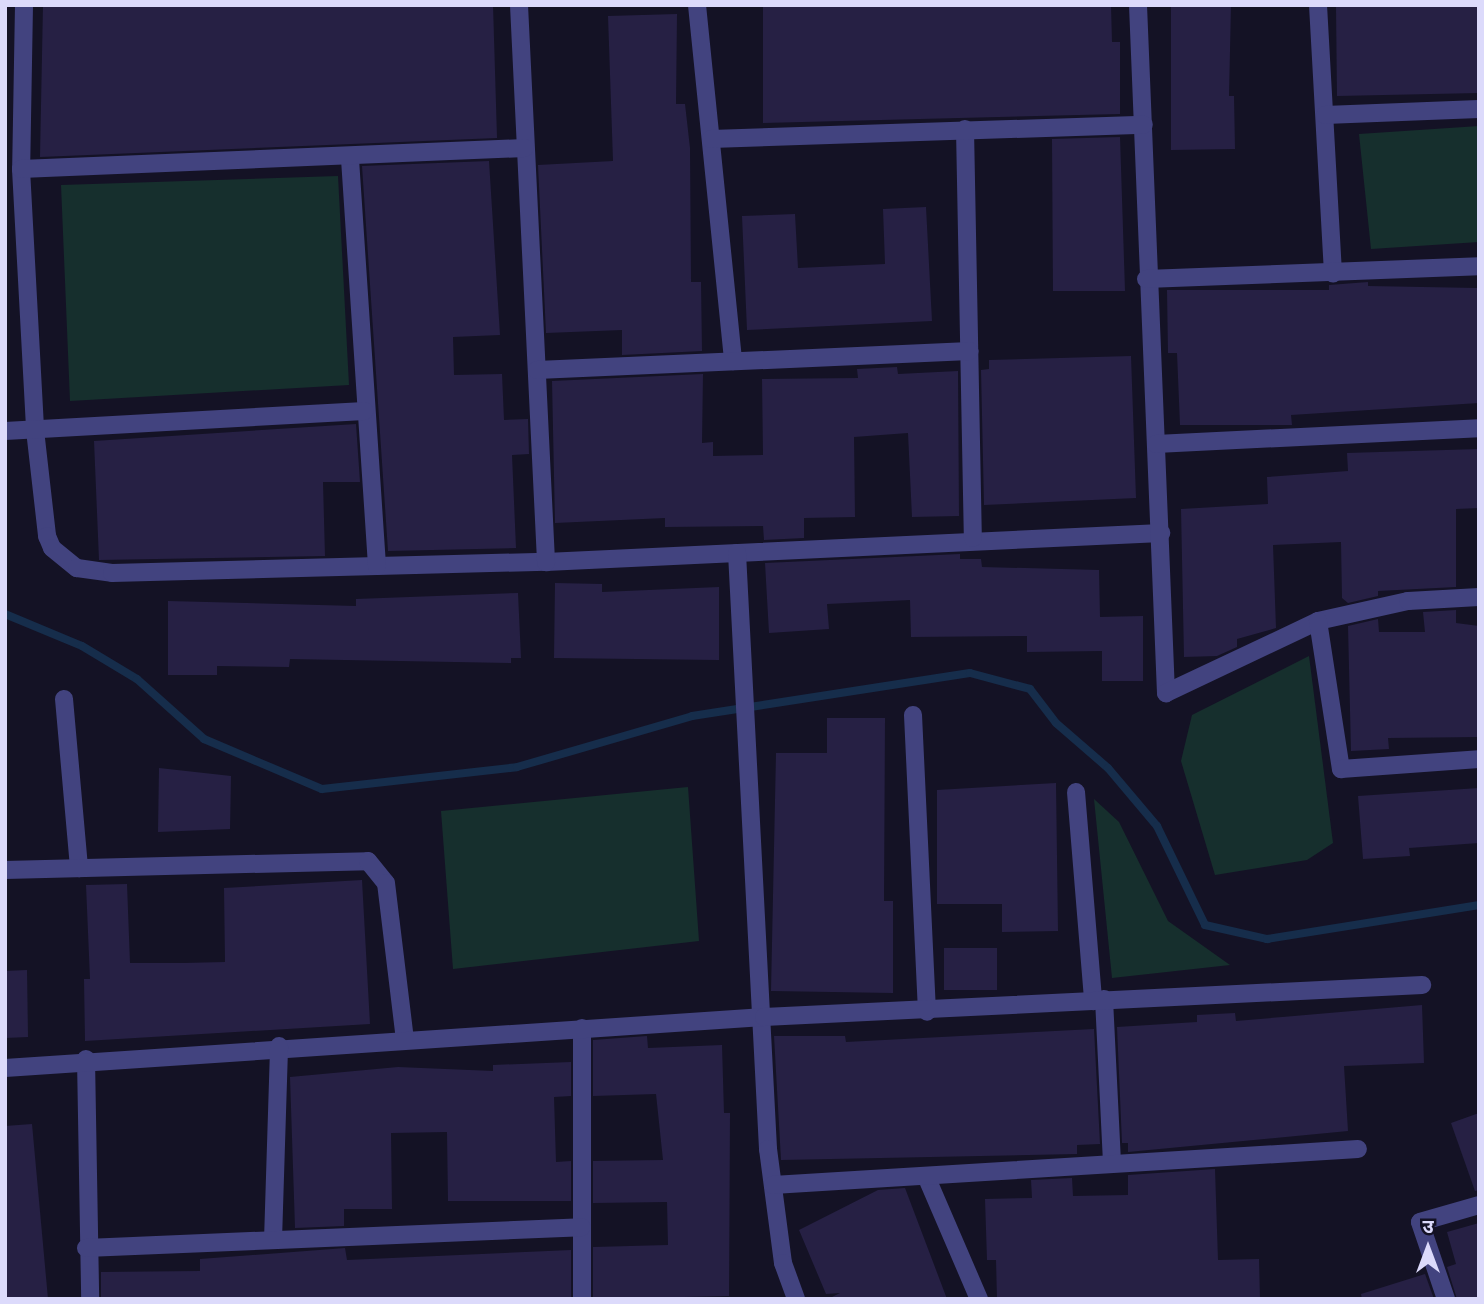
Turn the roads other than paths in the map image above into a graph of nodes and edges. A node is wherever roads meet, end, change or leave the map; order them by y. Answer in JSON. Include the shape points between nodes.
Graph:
{"nodes":[{"id":1,"x":24,"y":5,"type":"edge"},
{"id":2,"x":519,"y":5,"type":"edge"},
{"id":3,"x":696,"y":5,"type":"edge"},
{"id":4,"x":1138,"y":5,"type":"edge"},
{"id":5,"x":1318,"y":5,"type":"edge"},
{"id":6,"x":1479,"y":109,"type":"edge"},
{"id":7,"x":1325,"y":115,"type":"junction"},
{"id":8,"x":1144,"y":125,"type":"junction"},
{"id":9,"x":965,"y":129,"type":"junction"},
{"id":10,"x":711,"y":139,"type":"junction"},
{"id":11,"x":525,"y":148,"type":"junction"},
{"id":12,"x":350,"y":159,"type":"junction"},
{"id":13,"x":21,"y":169,"type":"junction"},
{"id":14,"x":1479,"y":266,"type":"edge"},
{"id":15,"x":1333,"y":274,"type":"junction"},
{"id":16,"x":1146,"y":279,"type":"junction"},
{"id":17,"x":970,"y":351,"type":"junction"},
{"id":18,"x":733,"y":361,"type":"junction"},
{"id":19,"x":537,"y":370,"type":"junction"},
{"id":20,"x":364,"y":411,"type":"junction"},
{"id":21,"x":1479,"y":428,"type":"edge"},
{"id":22,"x":35,"y":430,"type":"junction"},
{"id":23,"x":5,"y":431,"type":"edge"},
{"id":24,"x":1156,"y":444,"type":"junction"},
{"id":25,"x":1161,"y":533,"type":"junction"},
{"id":26,"x":973,"y":538,"type":"junction"},
{"id":27,"x":737,"y":553,"type":"junction"},
{"id":28,"x":546,"y":562,"type":"junction"},
{"id":29,"x":377,"y":566,"type":"junction"},
{"id":30,"x":1479,"y":597,"type":"edge"},
{"id":31,"x":1318,"y":621,"type":"junction"},
{"id":32,"x":64,"y":699,"type":"dead end"},
{"id":33,"x":913,"y":715,"type":"dead end"},
{"id":34,"x":1479,"y":759,"type":"edge"},
{"id":35,"x":1076,"y":792,"type":"dead end"},
{"id":36,"x":79,"y":868,"type":"junction"},
{"id":37,"x":5,"y":870,"type":"edge"},
{"id":38,"x":1422,"y":985,"type":"dead end"},
{"id":39,"x":1098,"y":1000,"type":"junction"},
{"id":40,"x":927,"y":1012,"type":"junction"},
{"id":41,"x":764,"y":1017,"type":"junction"},
{"id":42,"x":582,"y":1028,"type":"junction"},
{"id":43,"x":405,"y":1039,"type":"junction"},
{"id":44,"x":279,"y":1046,"type":"junction"},
{"id":45,"x":86,"y":1059,"type":"junction"},
{"id":46,"x":5,"y":1068,"type":"edge"},
{"id":47,"x":1358,"y":1149,"type":"dead end"},
{"id":48,"x":1112,"y":1161,"type":"junction"},
{"id":49,"x":926,"y":1176,"type":"junction"},
{"id":50,"x":773,"y":1185,"type":"junction"},
{"id":51,"x":1479,"y":1205,"type":"edge"},
{"id":52,"x":582,"y":1227,"type":"junction"},
{"id":53,"x":273,"y":1240,"type":"junction"},
{"id":54,"x":86,"y":1248,"type":"junction"},
{"id":55,"x":90,"y":1299,"type":"edge"},
{"id":56,"x":582,"y":1299,"type":"edge"},
{"id":57,"x":796,"y":1299,"type":"edge"},
{"id":58,"x":979,"y":1299,"type":"edge"},
{"id":59,"x":1446,"y":1299,"type":"edge"}],
"edges":[{"from":1,"to":13,"type":"street"},
{"from":2,"to":11,"type":"street"},
{"from":3,"to":10,"type":"street"},
{"from":4,"to":8,"type":"street"},
{"from":5,"to":7,"type":"street"},
{"from":6,"to":7,"type":"street"},
{"from":7,"to":15,"type":"street"},
{"from":8,"to":9,"type":"street"},
{"from":8,"to":16,"type":"street"},
{"from":9,"to":10,"type":"street"},
{"from":9,"to":17,"type":"street"},
{"from":10,"to":18,"type":"street"},
{"from":11,"to":12,"type":"street"},
{"from":11,"to":19,"type":"street"},
{"from":12,"to":13,"type":"street"},
{"from":12,"to":20,"type":"street"},
{"from":13,"to":22,"type":"street"},
{"from":14,"to":15,"type":"street"},
{"from":15,"to":16,"type":"street"},
{"from":16,"to":24,"type":"street"},
{"from":17,"to":18,"type":"street"},
{"from":17,"to":26,"type":"street"},
{"from":18,"to":19,"type":"street"},
{"from":19,"to":28,"type":"street"},
{"from":20,"to":22,"type":"street"},
{"from":20,"to":29,"type":"street"},
{"from":21,"to":24,"type":"street"},
{"from":22,"to":23,"type":"street"},
{"from":22,"to":29,"type":"street","via":[[47,536],[52,548],[77,568],[112,573]]},
{"from":24,"to":25,"type":"street"},
{"from":25,"to":26,"type":"street"},
{"from":25,"to":31,"type":"street","via":[[1166,693]]},
{"from":26,"to":27,"type":"street"},
{"from":27,"to":28,"type":"street"},
{"from":27,"to":41,"type":"street","via":[[742,728]]},
{"from":28,"to":29,"type":"street"},
{"from":30,"to":31,"type":"street","via":[[1408,601]]},
{"from":31,"to":34,"type":"street","via":[[1341,769]]},
{"from":32,"to":36,"type":"street"},
{"from":33,"to":40,"type":"street"},
{"from":35,"to":39,"type":"street"},
{"from":36,"to":37,"type":"street"},
{"from":36,"to":43,"type":"street","via":[[368,861],[386,883]]},
{"from":38,"to":39,"type":"street"},
{"from":39,"to":40,"type":"street"},
{"from":39,"to":48,"type":"street"},
{"from":40,"to":41,"type":"street"},
{"from":41,"to":42,"type":"street"},
{"from":41,"to":50,"type":"street"},
{"from":42,"to":43,"type":"street"},
{"from":42,"to":52,"type":"street"},
{"from":43,"to":44,"type":"street"},
{"from":44,"to":45,"type":"street"},
{"from":44,"to":53,"type":"street"},
{"from":45,"to":46,"type":"street"},
{"from":45,"to":54,"type":"street"},
{"from":47,"to":48,"type":"street"},
{"from":48,"to":49,"type":"street"},
{"from":49,"to":50,"type":"street"},
{"from":49,"to":58,"type":"street"},
{"from":50,"to":57,"type":"street","via":[[783,1264]]},
{"from":51,"to":59,"type":"street","via":[[1420,1222]]},
{"from":52,"to":53,"type":"street"},
{"from":52,"to":56,"type":"street"},
{"from":53,"to":54,"type":"street"},
{"from":54,"to":55,"type":"street"}]}
